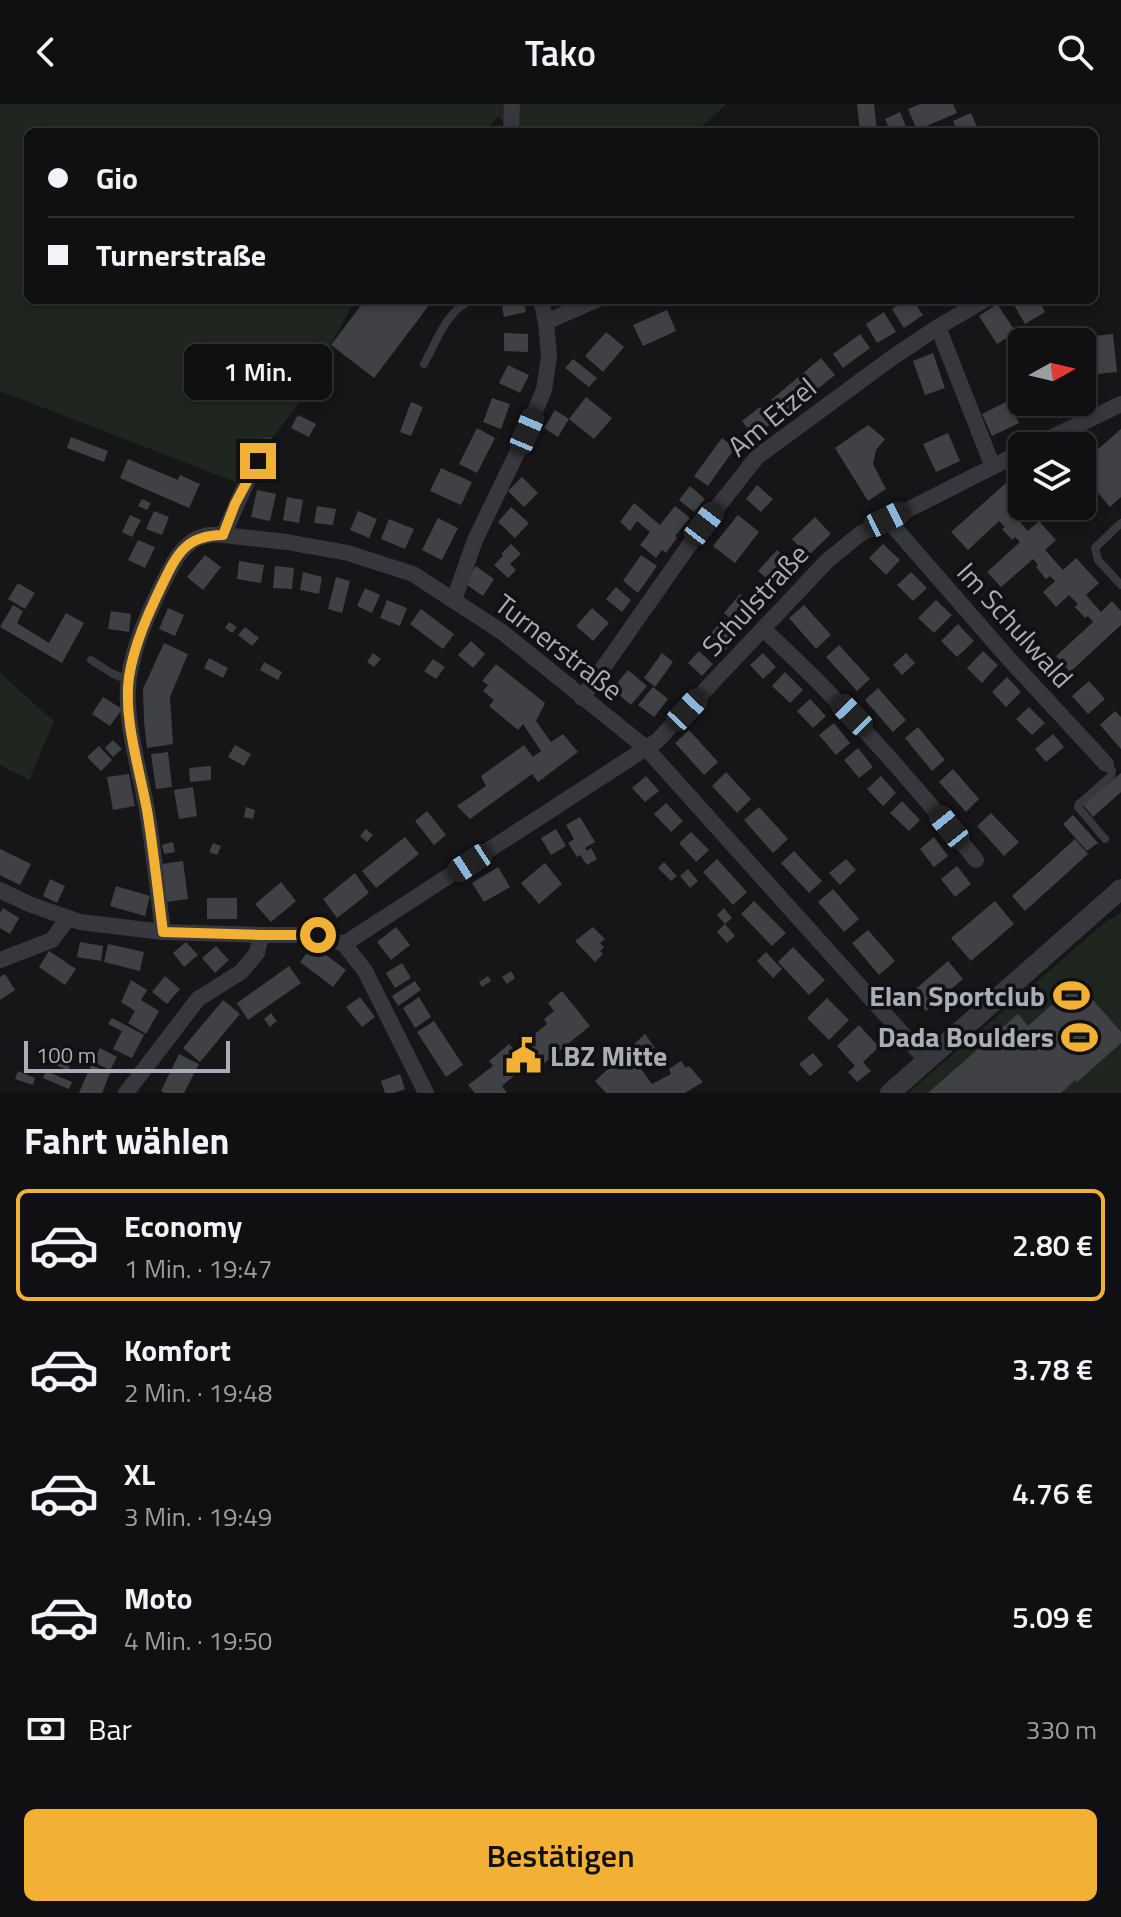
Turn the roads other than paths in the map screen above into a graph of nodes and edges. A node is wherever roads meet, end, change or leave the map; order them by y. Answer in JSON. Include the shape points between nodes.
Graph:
{"nodes":[{"id":1,"x":512,"y":104,"type":"edge"},
{"id":2,"x":511,"y":128,"type":"edge"},
{"id":3,"x":465,"y":304,"type":"edge"},
{"id":4,"x":542,"y":304,"type":"edge"},
{"id":5,"x":587,"y":304,"type":"edge"},
{"id":6,"x":977,"y":304,"type":"edge"},
{"id":7,"x":546,"y":322,"type":"junction"},
{"id":8,"x":938,"y":327,"type":"junction"},
{"id":9,"x":424,"y":364,"type":"dead end"},
{"id":10,"x":1121,"y":404,"type":"edge"},
{"id":11,"x":1063,"y":432,"type":"edge"},
{"id":12,"x":267,"y":445,"type":"dead end"},
{"id":13,"x":1008,"y":459,"type":"edge"},
{"id":14,"x":993,"y":467,"type":"junction"},
{"id":15,"x":887,"y":519,"type":"junction"},
{"id":16,"x":1121,"y":523,"type":"edge"},
{"id":17,"x":223,"y":535,"type":"junction"},
{"id":18,"x":1121,"y":585,"type":"edge"},
{"id":19,"x":454,"y":600,"type":"junction"},
{"id":20,"x":763,"y":629,"type":"junction"},
{"id":21,"x":91,"y":660,"type":"dead end"},
{"id":22,"x":129,"y":680,"type":"junction"},
{"id":23,"x":582,"y":698,"type":"junction"},
{"id":24,"x":646,"y":748,"type":"junction"},
{"id":25,"x":1106,"y":764,"type":"joint"},
{"id":26,"x":1105,"y":839,"type":"dead end"},
{"id":27,"x":976,"y":860,"type":"dead end"},
{"id":28,"x":1121,"y":889,"type":"edge"},
{"id":29,"x":0,"y":890,"type":"edge"},
{"id":30,"x":68,"y":918,"type":"junction"},
{"id":31,"x":163,"y":932,"type":"junction"},
{"id":32,"x":261,"y":935,"type":"junction"},
{"id":33,"x":344,"y":944,"type":"junction"},
{"id":34,"x":0,"y":960,"type":"edge"},
{"id":35,"x":927,"y":1061,"type":"junction"},
{"id":36,"x":126,"y":1093,"type":"edge"},
{"id":37,"x":426,"y":1093,"type":"edge"},
{"id":38,"x":890,"y":1093,"type":"edge"}],
"edges":[{"from":1,"to":2,"type":"street"},
{"from":3,"to":9,"type":"lane","via":[[451,314]]},
{"from":4,"to":7,"type":"street"},
{"from":5,"to":7,"type":"street"},
{"from":6,"to":8,"type":"street","name":"Am Etzel"},
{"from":7,"to":19,"type":"street","via":[[544,390],[475,540]]},
{"from":8,"to":14,"type":"street"},
{"from":8,"to":23,"type":"street","name":"Am Etzel","via":[[750,464]]},
{"from":10,"to":11,"type":"street"},
{"from":12,"to":17,"type":"street"},
{"from":13,"to":14,"type":"street","name":"Schulstraße"},
{"from":14,"to":15,"type":"street","name":"Schulstraße"},
{"from":15,"to":20,"type":"street","name":"Schulstraße","via":[[839,550]]},
{"from":15,"to":25,"type":"street","name":"Im Schulwald"},
{"from":16,"to":18,"type":"lane","via":[[1095,548],[1098,560]]},
{"from":17,"to":19,"type":"street","name":"Turnerstraße","via":[[348,553],[413,574]]},
{"from":17,"to":22,"type":"street","via":[[195,539],[177,558],[151,607]]},
{"from":19,"to":23,"type":"street","name":"Turnerstraße"},
{"from":20,"to":24,"type":"street","name":"Schulstraße"},
{"from":20,"to":27,"type":"street","via":[[852,715]]},
{"from":21,"to":22,"type":"lane"},
{"from":22,"to":31,"type":"street","via":[[131,729]]},
{"from":23,"to":24,"type":"street","name":"Turnerstraße"},
{"from":24,"to":33,"type":"street","name":"Schulstraße"},
{"from":24,"to":35,"type":"street","name":"Turnerstraße"},
{"from":25,"to":26,"type":"lane","via":[[1111,776],[1078,807]]},
{"from":28,"to":35,"type":"street"},
{"from":29,"to":30,"type":"street"},
{"from":30,"to":31,"type":"street"},
{"from":30,"to":34,"type":"street","via":[[52,940]]},
{"from":31,"to":32,"type":"street"},
{"from":32,"to":33,"type":"street","via":[[318,935]]},
{"from":32,"to":36,"type":"street","via":[[257,953],[241,972],[198,999]]},
{"from":33,"to":37,"type":"street","via":[[365,971]]},
{"from":35,"to":38,"type":"street"}]}
